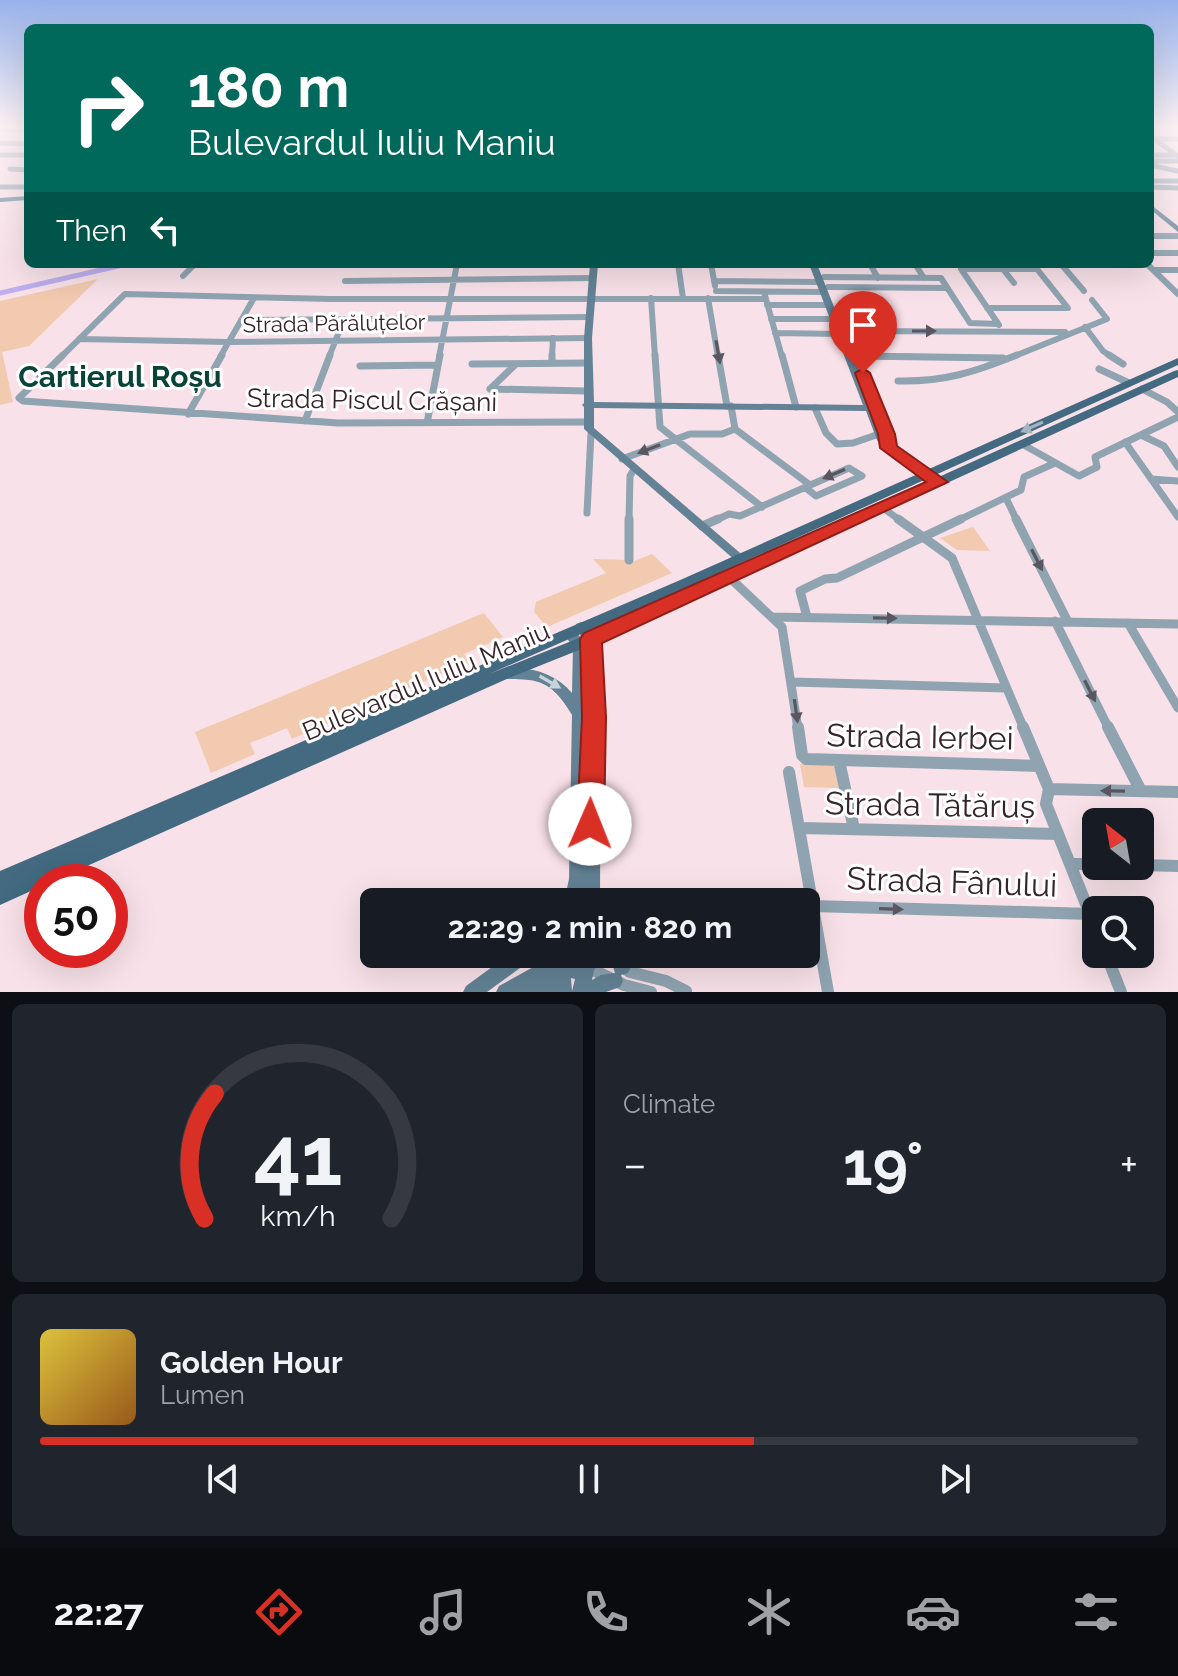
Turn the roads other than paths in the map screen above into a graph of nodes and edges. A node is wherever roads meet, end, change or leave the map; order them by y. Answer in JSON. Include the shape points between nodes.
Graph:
{"nodes":[{"id":1,"x":1178,"y":181,"type":"edge"},
{"id":2,"x":1154,"y":184,"type":"edge"},
{"id":3,"x":1154,"y":184,"type":"edge"},
{"id":4,"x":24,"y":187,"type":"edge"},
{"id":5,"x":1167,"y":187,"type":"junction"},
{"id":6,"x":2,"y":188,"type":"edge"},
{"id":7,"x":1178,"y":188,"type":"edge"},
{"id":8,"x":1178,"y":196,"type":"edge"},
{"id":9,"x":24,"y":198,"type":"edge"},
{"id":10,"x":0,"y":200,"type":"edge"},
{"id":11,"x":1154,"y":207,"type":"edge"},
{"id":12,"x":1178,"y":225,"type":"edge"},
{"id":13,"x":1154,"y":236,"type":"edge"},
{"id":14,"x":1178,"y":236,"type":"edge"},
{"id":15,"x":1154,"y":253,"type":"edge"},
{"id":16,"x":1178,"y":253,"type":"edge"},
{"id":17,"x":191,"y":268,"type":"edge"},
{"id":18,"x":456,"y":268,"type":"edge"},
{"id":19,"x":594,"y":268,"type":"edge"},
{"id":20,"x":679,"y":268,"type":"edge"},
{"id":21,"x":712,"y":268,"type":"edge"},
{"id":22,"x":817,"y":268,"type":"edge"},
{"id":23,"x":872,"y":268,"type":"edge"},
{"id":24,"x":918,"y":268,"type":"edge"},
{"id":25,"x":1002,"y":268,"type":"joint"},
{"id":26,"x":1037,"y":268,"type":"edge"},
{"id":27,"x":1064,"y":268,"type":"edge"},
{"id":28,"x":1153,"y":270,"type":"joint"},
{"id":29,"x":1178,"y":270,"type":"edge"},
{"id":30,"x":183,"y":276,"type":"dead end"},
{"id":31,"x":593,"y":278,"type":"junction"},
{"id":32,"x":878,"y":278,"type":"junction"},
{"id":33,"x":924,"y":278,"type":"junction"},
{"id":34,"x":454,"y":280,"type":"junction"},
{"id":35,"x":345,"y":281,"type":"dead end"},
{"id":36,"x":714,"y":281,"type":"junction"},
{"id":37,"x":823,"y":283,"type":"junction"},
{"id":38,"x":1014,"y":283,"type":"dead end"},
{"id":39,"x":947,"y":288,"type":"junction"},
{"id":40,"x":1084,"y":291,"type":"dead end"},
{"id":41,"x":1178,"y":294,"type":"edge"},
{"id":42,"x":717,"y":295,"type":"junction"},
{"id":43,"x":254,"y":298,"type":"junction"},
{"id":44,"x":451,"y":298,"type":"junction"},
{"id":45,"x":592,"y":298,"type":"junction"},
{"id":46,"x":651,"y":298,"type":"junction"},
{"id":47,"x":683,"y":298,"type":"junction"},
{"id":48,"x":708,"y":298,"type":"junction"},
{"id":49,"x":765,"y":298,"type":"junction"},
{"id":50,"x":1092,"y":300,"type":"dead end"},
{"id":51,"x":829,"y":305,"type":"junction"},
{"id":52,"x":987,"y":308,"type":"junction"},
{"id":53,"x":589,"y":317,"type":"junction"},
{"id":54,"x":447,"y":318,"type":"junction"},
{"id":55,"x":344,"y":319,"type":"junction"},
{"id":56,"x":771,"y":319,"type":"junction"},
{"id":57,"x":241,"y":320,"type":"junction"},
{"id":58,"x":838,"y":320,"type":"junction"},
{"id":59,"x":998,"y":324,"type":"junction"},
{"id":60,"x":1085,"y":327,"type":"junction"},
{"id":61,"x":1004,"y":332,"type":"junction"},
{"id":62,"x":775,"y":333,"type":"junction"},
{"id":63,"x":844,"y":333,"type":"junction"},
{"id":64,"x":1071,"y":333,"type":"junction"},
{"id":65,"x":553,"y":338,"type":"junction"},
{"id":66,"x":588,"y":338,"type":"junction"},
{"id":67,"x":79,"y":339,"type":"junction"},
{"id":68,"x":443,"y":340,"type":"junction"},
{"id":69,"x":336,"y":341,"type":"junction"},
{"id":70,"x":228,"y":342,"type":"junction"},
{"id":71,"x":856,"y":356,"type":"junction"},
{"id":72,"x":1003,"y":358,"type":"junction"},
{"id":73,"x":1178,"y":361,"type":"edge"},
{"id":74,"x":552,"y":363,"type":"junction"},
{"id":75,"x":588,"y":363,"type":"junction"},
{"id":76,"x":472,"y":364,"type":"dead end"},
{"id":77,"x":516,"y":364,"type":"junction"},
{"id":78,"x":438,"y":365,"type":"junction"},
{"id":79,"x":360,"y":366,"type":"dead end"},
{"id":80,"x":1178,"y":373,"type":"edge"},
{"id":81,"x":898,"y":381,"type":"dead end"},
{"id":82,"x":1129,"y":383,"type":"junction"},
{"id":83,"x":1142,"y":389,"type":"junction"},
{"id":84,"x":587,"y":391,"type":"junction"},
{"id":85,"x":587,"y":405,"type":"junction"},
{"id":86,"x":658,"y":406,"type":"junction"},
{"id":87,"x":729,"y":406,"type":"junction"},
{"id":88,"x":796,"y":407,"type":"junction"},
{"id":89,"x":815,"y":408,"type":"junction"},
{"id":90,"x":873,"y":408,"type":"junction"},
{"id":91,"x":188,"y":414,"type":"junction"},
{"id":92,"x":1178,"y":415,"type":"edge"},
{"id":93,"x":305,"y":421,"type":"junction"},
{"id":94,"x":427,"y":423,"type":"junction"},
{"id":95,"x":589,"y":427,"type":"junction"},
{"id":96,"x":739,"y":432,"type":"junction"},
{"id":97,"x":883,"y":434,"type":"junction"},
{"id":98,"x":1141,"y":435,"type":"junction"},
{"id":99,"x":675,"y":439,"type":"junction"},
{"id":100,"x":1125,"y":442,"type":"junction"},
{"id":101,"x":1022,"y":444,"type":"junction"},
{"id":102,"x":622,"y":459,"type":"junction"},
{"id":103,"x":1055,"y":463,"type":"junction"},
{"id":104,"x":1178,"y":467,"type":"edge"},
{"id":105,"x":634,"y":469,"type":"junction"},
{"id":106,"x":933,"y":479,"type":"junction"},
{"id":107,"x":1151,"y":479,"type":"junction"},
{"id":108,"x":1178,"y":481,"type":"edge"},
{"id":109,"x":808,"y":486,"type":"junction"},
{"id":110,"x":1006,"y":498,"type":"junction"},
{"id":111,"x":762,"y":507,"type":"junction"},
{"id":112,"x":883,"y":508,"type":"junction"},
{"id":113,"x":587,"y":513,"type":"dead end"},
{"id":114,"x":1178,"y":517,"type":"edge"},
{"id":115,"x":702,"y":526,"type":"junction"},
{"id":116,"x":924,"y":537,"type":"junction"},
{"id":117,"x":740,"y":558,"type":"junction"},
{"id":118,"x":629,"y":560,"type":"dead end"},
{"id":119,"x":729,"y":577,"type":"junction"},
{"id":120,"x":772,"y":617,"type":"junction"},
{"id":121,"x":807,"y":617,"type":"junction"},
{"id":122,"x":978,"y":620,"type":"junction"},
{"id":123,"x":1055,"y":621,"type":"junction"},
{"id":124,"x":1068,"y":622,"type":"junction"},
{"id":125,"x":1128,"y":623,"type":"junction"},
{"id":126,"x":1178,"y":624,"type":"edge"},
{"id":127,"x":580,"y":636,"type":"junction"},
{"id":128,"x":504,"y":674,"type":"junction"},
{"id":129,"x":792,"y":682,"type":"junction"},
{"id":130,"x":1006,"y":688,"type":"junction"},
{"id":131,"x":1178,"y":708,"type":"edge"},
{"id":132,"x":580,"y":717,"type":"junction"},
{"id":133,"x":839,"y":761,"type":"junction"},
{"id":134,"x":1039,"y":766,"type":"junction"},
{"id":135,"x":789,"y":772,"type":"dead end"},
{"id":136,"x":1049,"y":789,"type":"junction"},
{"id":137,"x":1141,"y":791,"type":"junction"},
{"id":138,"x":1178,"y":792,"type":"edge"},
{"id":139,"x":800,"y":828,"type":"junction"},
{"id":140,"x":854,"y":829,"type":"junction"},
{"id":141,"x":1058,"y":834,"type":"junction"},
{"id":142,"x":1070,"y":864,"type":"junction"},
{"id":143,"x":1082,"y":864,"type":"edge"},
{"id":144,"x":1154,"y":865,"type":"edge"},
{"id":145,"x":1178,"y":866,"type":"edge"},
{"id":146,"x":0,"y":880,"type":"edge"},
{"id":147,"x":589,"y":881,"type":"junction"},
{"id":148,"x":575,"y":888,"type":"edge"},
{"id":149,"x":590,"y":888,"type":"edge"},
{"id":150,"x":592,"y":888,"type":"edge"},
{"id":151,"x":810,"y":888,"type":"edge"},
{"id":152,"x":0,"y":896,"type":"edge"},
{"id":153,"x":1083,"y":896,"type":"edge"},
{"id":154,"x":820,"y":906,"type":"edge"},
{"id":155,"x":1082,"y":914,"type":"edge"},
{"id":156,"x":820,"y":946,"type":"edge"},
{"id":157,"x":505,"y":968,"type":"edge"},
{"id":158,"x":545,"y":968,"type":"edge"},
{"id":159,"x":558,"y":968,"type":"edge"},
{"id":160,"x":588,"y":968,"type":"edge"},
{"id":161,"x":618,"y":968,"type":"edge"},
{"id":162,"x":1112,"y":968,"type":"edge"},
{"id":163,"x":472,"y":992,"type":"edge"},
{"id":164,"x":506,"y":992,"type":"edge"},
{"id":165,"x":556,"y":992,"type":"edge"},
{"id":166,"x":563,"y":992,"type":"edge"},
{"id":167,"x":581,"y":992,"type":"edge"},
{"id":168,"x":594,"y":992,"type":"edge"},
{"id":169,"x":651,"y":992,"type":"edge"},
{"id":170,"x":685,"y":992,"type":"edge"},
{"id":171,"x":828,"y":992,"type":"edge"},
{"id":172,"x":1121,"y":992,"type":"edge"}],
"edges":[{"from":1,"to":2,"type":"street"},
{"from":3,"to":5,"type":"street"},
{"from":4,"to":6,"type":"street"},
{"from":5,"to":7,"type":"street"},
{"from":5,"to":8,"type":"street"},
{"from":9,"to":10,"type":"main road"},
{"from":11,"to":12,"type":"main road"},
{"from":13,"to":14,"type":"street"},
{"from":15,"to":16,"type":"street"},
{"from":17,"to":30,"type":"street"},
{"from":18,"to":34,"type":"street"},
{"from":19,"to":31,"type":"main road"},
{"from":20,"to":47,"type":"street"},
{"from":21,"to":36,"type":"street"},
{"from":22,"to":37,"type":"main road"},
{"from":23,"to":32,"type":"street"},
{"from":24,"to":33,"type":"street"},
{"from":25,"to":38,"type":"street"},
{"from":25,"to":52,"type":"street","via":[[961,269]]},
{"from":26,"to":52,"type":"street","via":[[1068,308]]},
{"from":27,"to":40,"type":"street"},
{"from":28,"to":29,"type":"street"},
{"from":28,"to":41,"type":"street"},
{"from":31,"to":34,"type":"street"},
{"from":31,"to":45,"type":"main road"},
{"from":32,"to":33,"type":"street"},
{"from":32,"to":37,"type":"street"},
{"from":33,"to":39,"type":"street","via":[[941,278]]},
{"from":34,"to":35,"type":"street"},
{"from":34,"to":44,"type":"street"},
{"from":36,"to":37,"type":"street"},
{"from":36,"to":42,"type":"street"},
{"from":37,"to":39,"type":"street"},
{"from":37,"to":49,"type":"street"},
{"from":37,"to":51,"type":"main road"},
{"from":37,"to":58,"type":"main road"},
{"from":39,"to":59,"type":"street","via":[[970,323]]},
{"from":42,"to":48,"type":"street"},
{"from":42,"to":49,"type":"street"},
{"from":43,"to":44,"type":"street"},
{"from":43,"to":57,"type":"street"},
{"from":43,"to":67,"type":"street","name":"Strada Piscul Crășani","via":[[125,294]]},
{"from":44,"to":45,"type":"street"},
{"from":44,"to":54,"type":"street"},
{"from":45,"to":46,"type":"street"},
{"from":45,"to":53,"type":"main road"},
{"from":46,"to":47,"type":"street"},
{"from":46,"to":86,"type":"street"},
{"from":47,"to":48,"type":"street"},
{"from":48,"to":87,"type":"street","one_way":true},
{"from":49,"to":51,"type":"street"},
{"from":49,"to":56,"type":"street"},
{"from":50,"to":60,"type":"street","via":[[1108,318]]},
{"from":51,"to":58,"type":"main road"},
{"from":52,"to":59,"type":"street"},
{"from":53,"to":54,"type":"street"},
{"from":53,"to":66,"type":"main road"},
{"from":54,"to":55,"type":"street"},
{"from":54,"to":68,"type":"street"},
{"from":55,"to":57,"type":"street"},
{"from":55,"to":69,"type":"street"},
{"from":56,"to":58,"type":"street"},
{"from":56,"to":62,"type":"street"},
{"from":57,"to":70,"type":"street"},
{"from":58,"to":63,"type":"main road"},
{"from":59,"to":61,"type":"street"},
{"from":60,"to":64,"type":"street"},
{"from":60,"to":82,"type":"street","via":[[1120,363],[1099,369]]},
{"from":63,"to":61,"type":"street","one_way":true},
{"from":61,"to":64,"type":"street"},
{"from":62,"to":63,"type":"street"},
{"from":62,"to":88,"type":"street"},
{"from":63,"to":71,"type":"main road"},
{"from":63,"to":90,"type":"main road"},
{"from":64,"to":72,"type":"street"},
{"from":65,"to":66,"type":"street","name":"Strada Părăluțelor"},
{"from":65,"to":68,"type":"street","name":"Strada Părăluțelor"},
{"from":65,"to":74,"type":"street"},
{"from":66,"to":75,"type":"main road"},
{"from":67,"to":70,"type":"street","name":"Strada Părăluțelor"},
{"from":67,"to":91,"type":"street","name":"Strada Piscul Crășani","via":[[20,401]]},
{"from":68,"to":69,"type":"street","name":"Strada Părăluțelor"},
{"from":68,"to":78,"type":"street"},
{"from":69,"to":70,"type":"street","name":"Strada Părăluțelor"},
{"from":69,"to":93,"type":"street"},
{"from":70,"to":91,"type":"street"},
{"from":71,"to":72,"type":"street"},
{"from":71,"to":90,"type":"main road"},
{"from":72,"to":81,"type":"street","via":[[975,372],[932,382]]},
{"from":73,"to":82,"type":"main road","name":"Bulevardul Iuliu Maniu"},
{"from":74,"to":75,"type":"street"},
{"from":74,"to":77,"type":"street"},
{"from":75,"to":84,"type":"main road"},
{"from":76,"to":77,"type":"street"},
{"from":77,"to":84,"type":"street","via":[[491,390]]},
{"from":78,"to":79,"type":"street"},
{"from":78,"to":94,"type":"street"},
{"from":80,"to":83,"type":"main road","name":"Bulevardul Iuliu Maniu"},
{"from":82,"to":83,"type":"main road"},
{"from":82,"to":106,"type":"main road","name":"Bulevardul Iuliu Maniu","one_way":true},
{"from":83,"to":92,"type":"street","via":[[1167,402]]},
{"from":83,"to":101,"type":"main road","name":"Bulevardul Iuliu Maniu"},
{"from":84,"to":85,"type":"main road"},
{"from":85,"to":86,"type":"main road"},
{"from":85,"to":95,"type":"main road"},
{"from":86,"to":87,"type":"main road"},
{"from":86,"to":99,"type":"street","via":[[660,427]]},
{"from":87,"to":88,"type":"main road"},
{"from":87,"to":96,"type":"street"},
{"from":88,"to":89,"type":"main road"},
{"from":89,"to":90,"type":"main road"},
{"from":89,"to":97,"type":"street","via":[[825,435],[836,444]]},
{"from":90,"to":97,"type":"main road"},
{"from":91,"to":93,"type":"street","name":"Strada Piscul Crășani"},
{"from":92,"to":98,"type":"street"},
{"from":93,"to":94,"type":"street","name":"Strada Piscul Crășani"},
{"from":94,"to":95,"type":"street","name":"Strada Piscul Crășani"},
{"from":95,"to":102,"type":"main road"},
{"from":95,"to":113,"type":"street"},
{"from":96,"to":99,"type":"street"},
{"from":96,"to":109,"type":"street"},
{"from":97,"to":106,"type":"main road","via":[[888,447]]},
{"from":98,"to":100,"type":"street"},
{"from":98,"to":104,"type":"street","via":[[1164,446]]},
{"from":99,"to":102,"type":"street","one_way":true},
{"from":99,"to":111,"type":"street"},
{"from":100,"to":103,"type":"street","via":[[1095,457],[1097,467],[1079,476]]},
{"from":100,"to":107,"type":"street"},
{"from":101,"to":103,"type":"street"},
{"from":101,"to":106,"type":"main road","name":"Bulevardul Iuliu Maniu"},
{"from":102,"to":105,"type":"main road"},
{"from":103,"to":110,"type":"street","via":[[1024,477],[1021,490]]},
{"from":105,"to":115,"type":"main road"},
{"from":105,"to":118,"type":"street"},
{"from":106,"to":112,"type":"main road","name":"Bulevardul Iuliu Maniu"},
{"from":106,"to":117,"type":"main road","name":"Bulevardul Iuliu Maniu"},
{"from":107,"to":108,"type":"street"},
{"from":107,"to":114,"type":"street"},
{"from":109,"to":109,"type":"street","one_way":true,"via":[[816,496],[862,476],[849,468]]},
{"from":109,"to":111,"type":"street"},
{"from":110,"to":116,"type":"street"},
{"from":110,"to":124,"type":"street","one_way":true},
{"from":111,"to":115,"type":"street"},
{"from":112,"to":116,"type":"street"},
{"from":112,"to":119,"type":"main road","name":"Bulevardul Iuliu Maniu"},
{"from":115,"to":117,"type":"main road"},
{"from":116,"to":121,"type":"street","via":[[800,591]]},
{"from":116,"to":122,"type":"street","via":[[952,558]]},
{"from":117,"to":127,"type":"main road","name":"Bulevardul Iuliu Maniu"},
{"from":119,"to":120,"type":"street"},
{"from":119,"to":127,"type":"main road","name":"Bulevardul Iuliu Maniu"},
{"from":120,"to":121,"type":"street"},
{"from":120,"to":129,"type":"street","via":[[783,630]]},
{"from":121,"to":122,"type":"street","one_way":true},
{"from":122,"to":123,"type":"street"},
{"from":122,"to":130,"type":"street"},
{"from":123,"to":124,"type":"street"},
{"from":123,"to":137,"type":"street","one_way":true},
{"from":124,"to":125,"type":"street"},
{"from":125,"to":126,"type":"street"},
{"from":125,"to":131,"type":"street"},
{"from":127,"to":128,"type":"main road","name":"Bulevardul Iuliu Maniu"},
{"from":127,"to":132,"type":"main road"},
{"from":127,"to":146,"type":"main road","name":"Bulevardul Iuliu Maniu"},
{"from":127,"to":147,"type":"main road","via":[[594,717]]},
{"from":128,"to":132,"type":"main road","one_way":true,"via":[[548,678],[564,691]]},
{"from":128,"to":152,"type":"main road","name":"Bulevardul Iuliu Maniu"},
{"from":129,"to":130,"type":"street"},
{"from":129,"to":133,"type":"street","name":"Strada Ierbei","one_way":true,"via":[[802,755]]},
{"from":130,"to":134,"type":"street"},
{"from":132,"to":148,"type":"main road"},
{"from":133,"to":134,"type":"street","name":"Strada Ierbei"},
{"from":133,"to":140,"type":"street"},
{"from":134,"to":136,"type":"street"},
{"from":135,"to":139,"type":"street"},
{"from":137,"to":136,"type":"street","one_way":true},
{"from":136,"to":141,"type":"street","via":[[1046,804]]},
{"from":137,"to":138,"type":"street"},
{"from":139,"to":140,"type":"street","name":"Strada Tătăruș"},
{"from":139,"to":151,"type":"street"},
{"from":140,"to":141,"type":"street","name":"Strada Tătăruș"},
{"from":141,"to":142,"type":"street"},
{"from":142,"to":143,"type":"street"},
{"from":142,"to":153,"type":"street"},
{"from":144,"to":145,"type":"street"},
{"from":147,"to":149,"type":"main road"},
{"from":147,"to":150,"type":"main road"},
{"from":154,"to":155,"type":"street","name":"Strada Fânului","one_way":true},
{"from":156,"to":171,"type":"street"},
{"from":157,"to":163,"type":"main road"},
{"from":158,"to":164,"type":"main road"},
{"from":159,"to":166,"type":"main road"},
{"from":160,"to":167,"type":"main road"},
{"from":161,"to":168,"type":"main road"},
{"from":161,"to":169,"type":"street"},
{"from":161,"to":170,"type":"street"},
{"from":162,"to":172,"type":"street"},
{"from":164,"to":165,"type":"main road","via":[[534,986]]}]}
